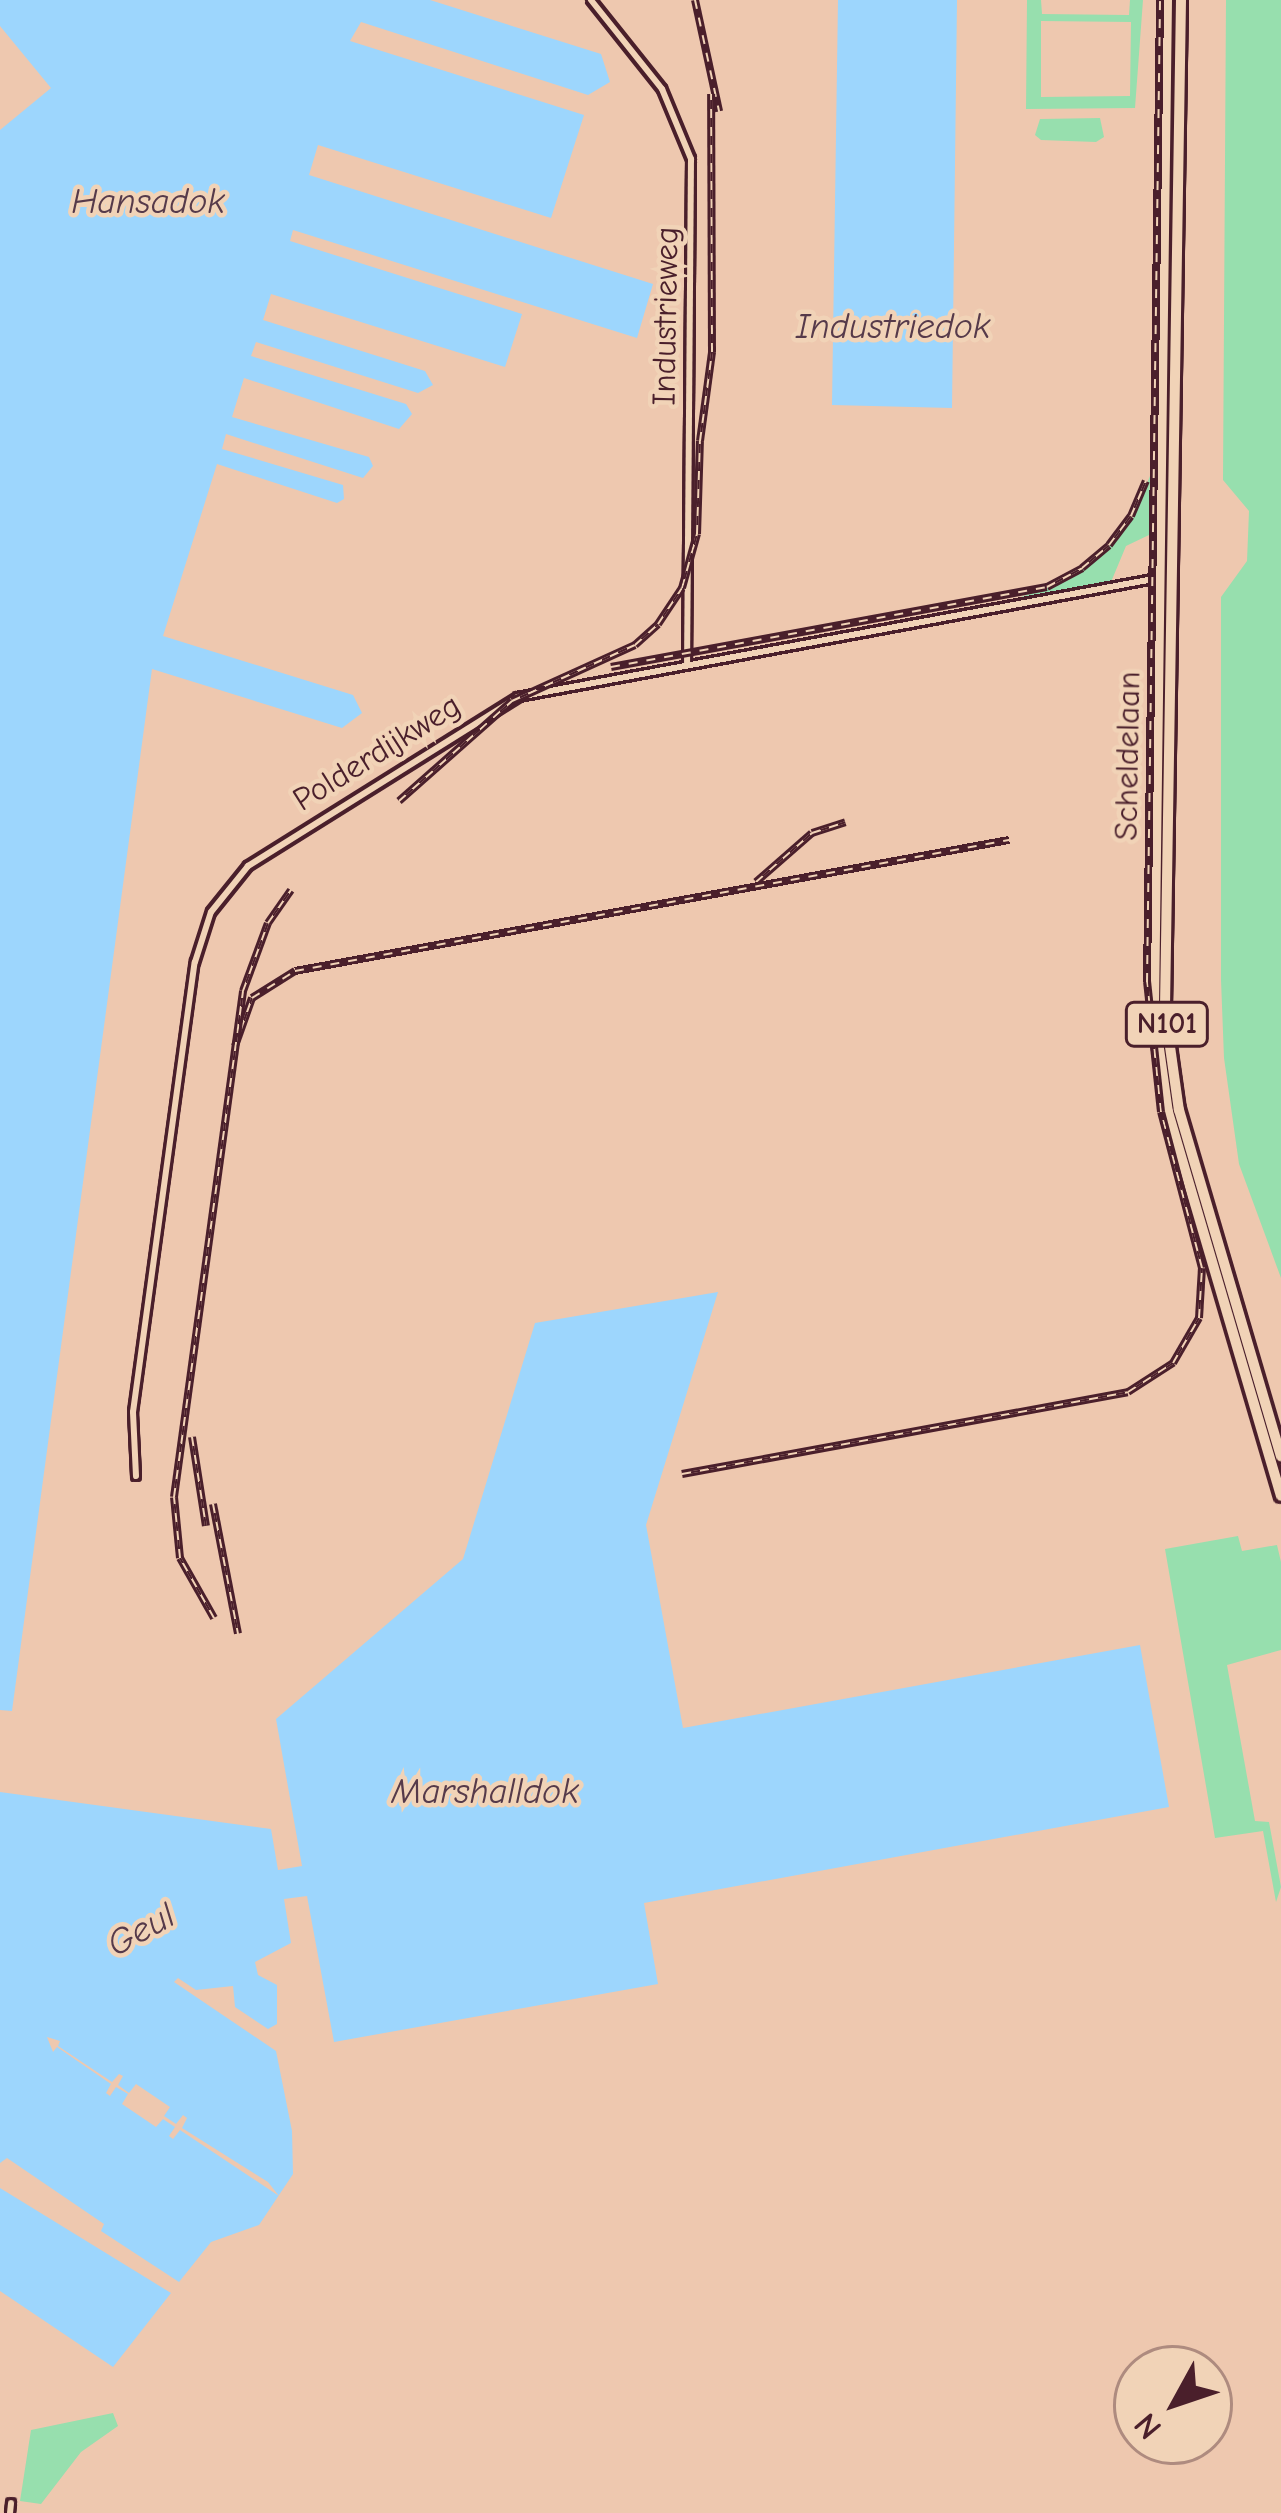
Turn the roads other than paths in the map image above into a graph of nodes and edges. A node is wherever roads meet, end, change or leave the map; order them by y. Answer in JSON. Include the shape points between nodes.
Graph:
{"nodes":[{"id":1,"x":591,"y":0,"type":"edge"},
{"id":2,"x":1166,"y":0,"type":"edge"},
{"id":3,"x":1181,"y":0,"type":"edge"},
{"id":4,"x":1163,"y":578,"type":"junction"},
{"id":5,"x":687,"y":664,"type":"junction"},
{"id":6,"x":1163,"y":676,"type":"junction"},
{"id":7,"x":1167,"y":784,"type":"junction"},
{"id":8,"x":1155,"y":792,"type":"junction"},
{"id":9,"x":1208,"y":1238,"type":"junction"},
{"id":10,"x":1261,"y":1412,"type":"junction"},
{"id":11,"x":1281,"y":1456,"type":"edge"},
{"id":12,"x":136,"y":1475,"type":"dead end"},
{"id":13,"x":1281,"y":1496,"type":"edge"},
{"id":14,"x":11,"y":2503,"type":"dead end"},
{"id":15,"x":10,"y":2513,"type":"edge"}],
"edges":[{"from":1,"to":5,"type":"street","name":"Industrieweg","via":[[662,88],[691,159]]},
{"from":2,"to":4,"type":"main road","name":"Scheldelaan","number":"N101"},
{"from":3,"to":4,"type":"main road","name":"Scheldelaan","number":"N101"},
{"from":4,"to":5,"type":"street","name":"Polderdijkweg"},
{"from":4,"to":6,"type":"main road","name":"Scheldelaan","number":"N101"},
{"from":5,"to":12,"type":"street","name":"Polderdijkweg","via":[[514,698],[389,770],[248,866],[220,897],[195,962],[133,1412]]},
{"from":6,"to":7,"type":"main road","name":"Scheldelaan","number":"N101"},
{"from":6,"to":8,"type":"main road","name":"Scheldelaan","number":"N101"},
{"from":7,"to":8,"type":"main road"},
{"from":7,"to":9,"type":"main road","name":"Scheldelaan","number":"N101","via":[[1169,1052]]},
{"from":8,"to":9,"type":"main road","name":"Scheldelaan","number":"N101","via":[[1154,1013],[1168,1112]]},
{"from":9,"to":10,"type":"main road","name":"Scheldelaan","number":"N101"},
{"from":10,"to":11,"type":"main road","name":"Scheldelaan","number":"N101"},
{"from":10,"to":13,"type":"main road","name":"Scheldelaan","number":"N101"},
{"from":14,"to":15,"type":"street"}]}
